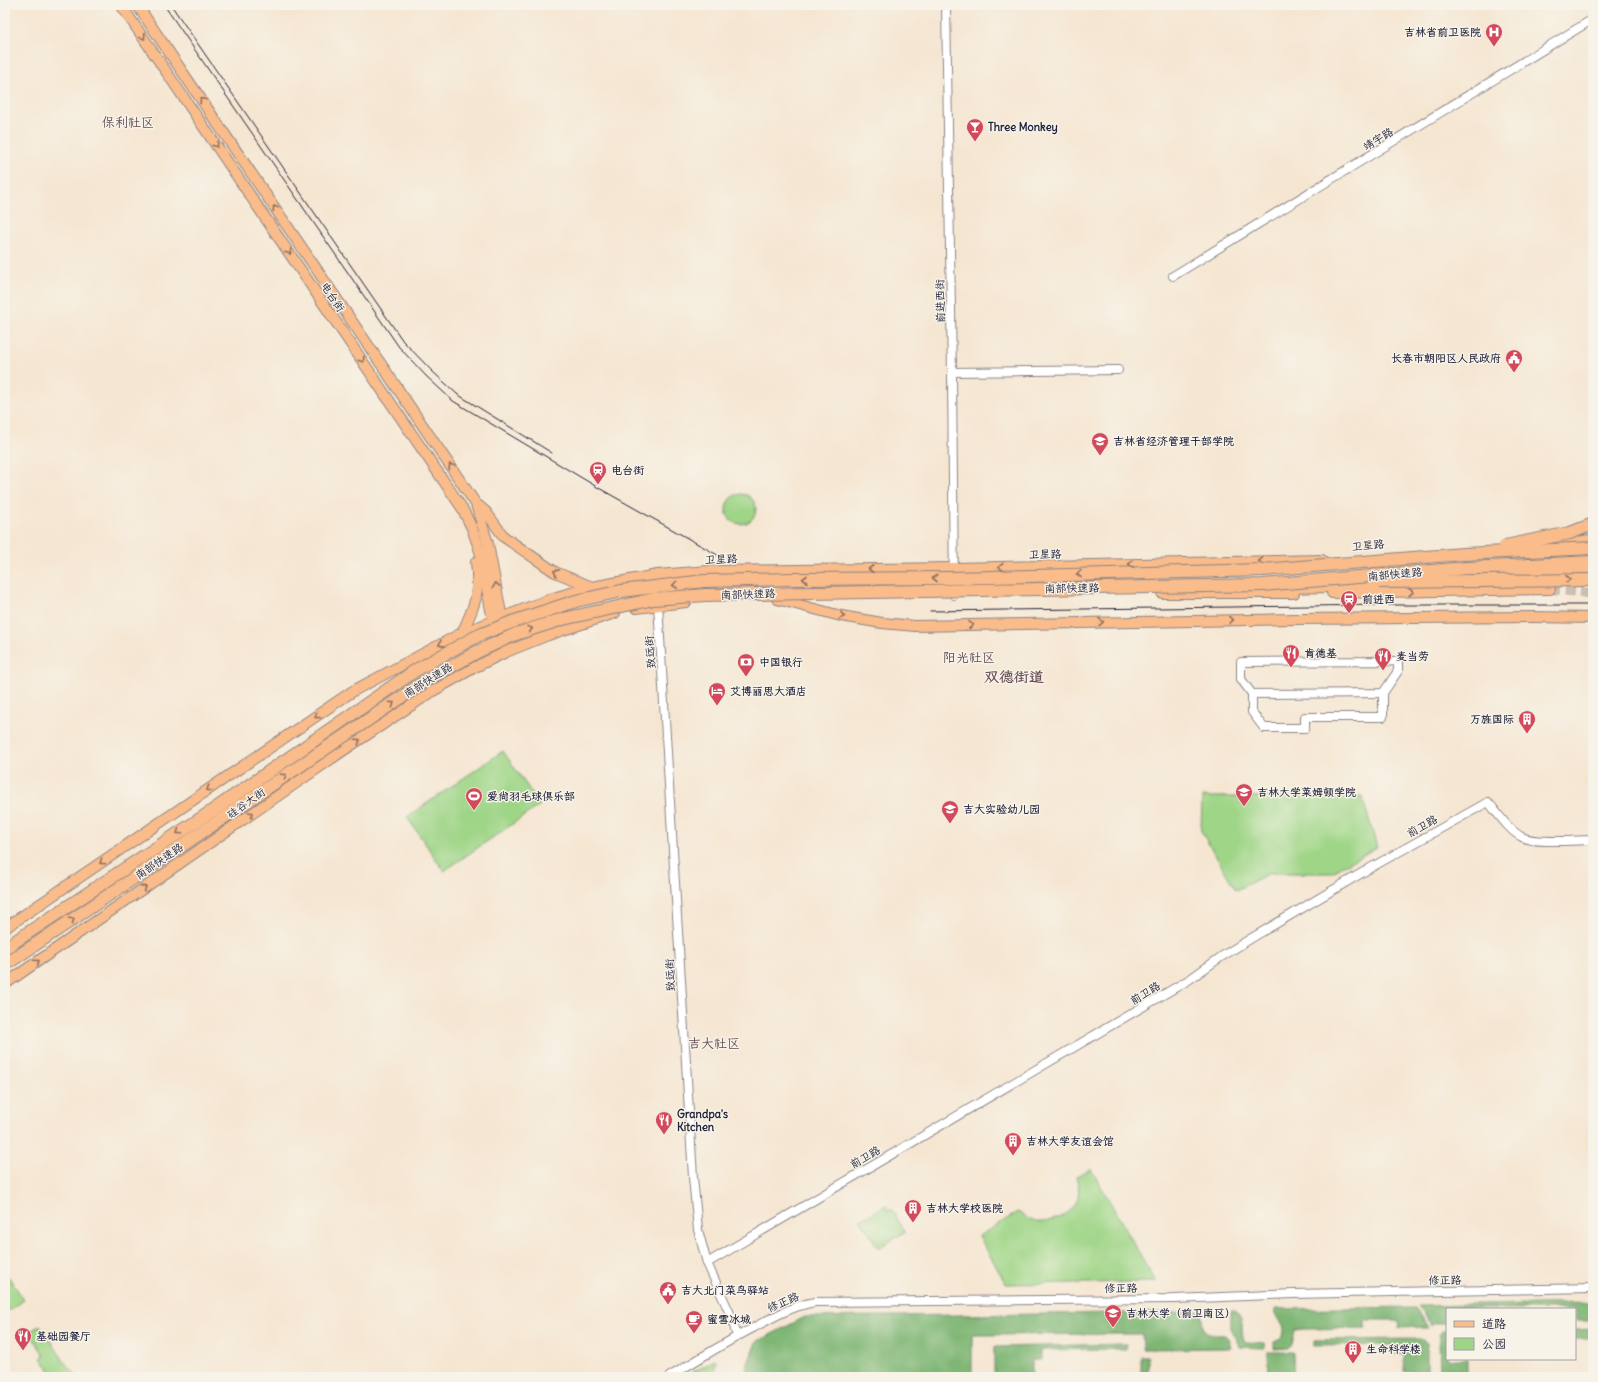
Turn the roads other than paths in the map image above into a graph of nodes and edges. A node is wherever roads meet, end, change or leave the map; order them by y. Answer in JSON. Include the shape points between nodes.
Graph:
{"nodes":[{"id":1,"x":121,"y":5,"type":"edge"},
{"id":2,"x":137,"y":5,"type":"edge"},
{"id":3,"x":946,"y":5,"type":"edge"},
{"id":4,"x":1593,"y":19,"type":"edge"},
{"id":5,"x":1173,"y":276,"type":"dead end"},
{"id":6,"x":1118,"y":370,"type":"dead end"},
{"id":7,"x":952,"y":372,"type":"junction"},
{"id":8,"x":476,"y":504,"type":"junction"},
{"id":9,"x":1593,"y":524,"type":"edge"},
{"id":10,"x":472,"y":528,"type":"junction"},
{"id":11,"x":1593,"y":540,"type":"edge"},
{"id":12,"x":1593,"y":548,"type":"edge"},
{"id":13,"x":1463,"y":554,"type":"junction"},
{"id":14,"x":1593,"y":562,"type":"edge"},
{"id":15,"x":954,"y":568,"type":"junction"},
{"id":16,"x":1593,"y":568,"type":"edge"},
{"id":17,"x":1593,"y":580,"type":"edge"},
{"id":18,"x":1263,"y":584,"type":"junction"},
{"id":19,"x":592,"y":587,"type":"junction"},
{"id":20,"x":1550,"y":589,"type":"tunnel mouth"},
{"id":21,"x":1162,"y":593,"type":"junction"},
{"id":22,"x":954,"y":596,"type":"junction"},
{"id":23,"x":777,"y":599,"type":"junction"},
{"id":24,"x":658,"y":605,"type":"junction"},
{"id":25,"x":1570,"y":618,"type":"junction"},
{"id":26,"x":1593,"y":618,"type":"edge"},
{"id":27,"x":498,"y":619,"type":"junction"},
{"id":28,"x":1593,"y":623,"type":"edge"},
{"id":29,"x":462,"y":633,"type":"junction"},
{"id":30,"x":506,"y":652,"type":"junction"},
{"id":31,"x":1383,"y":693,"type":"junction"},
{"id":32,"x":1252,"y":694,"type":"junction"},
{"id":33,"x":214,"y":816,"type":"junction"},
{"id":34,"x":1593,"y":840,"type":"edge"},
{"id":35,"x":5,"y":928,"type":"edge"},
{"id":36,"x":5,"y":948,"type":"edge"},
{"id":37,"x":5,"y":965,"type":"edge"},
{"id":38,"x":5,"y":984,"type":"edge"},
{"id":39,"x":707,"y":1263,"type":"junction"},
{"id":40,"x":1593,"y":1288,"type":"edge"},
{"id":41,"x":736,"y":1337,"type":"junction"},
{"id":42,"x":668,"y":1377,"type":"edge"}],
"edges":[{"from":1,"to":10,"type":"main road","name":"电台街","one_way":true,"via":[[462,508]]},
{"from":8,"to":2,"type":"main road","name":"电台街","one_way":true},
{"from":3,"to":7,"type":"street","name":"前进西街"},
{"from":4,"to":5,"type":"street","name":"靖宇路"},
{"from":6,"to":7,"type":"street"},
{"from":7,"to":15,"type":"street","name":"前进西街"},
{"from":19,"to":8,"type":"main road","one_way":true,"via":[[555,572],[504,537],[486,512]]},
{"from":27,"to":8,"type":"main road","name":"电台街","one_way":true,"via":[[488,544]]},
{"from":9,"to":13,"type":"highway","bridge":true,"via":[[1570,533]]},
{"from":10,"to":27,"type":"main road","name":"电台街"},
{"from":10,"to":29,"type":"main road","via":[[478,573],[477,595]]},
{"from":11,"to":15,"type":"main road","name":"卫星路","one_way":true,"via":[[1346,559]]},
{"from":12,"to":13,"type":"highway","name":"南部快速路","bridge":true},
{"from":13,"to":33,"type":"highway","name":"南部快速路","one_way":true,"bridge":true,"via":[[1263,570],[704,581],[621,591],[576,601],[477,636],[416,670]]},
{"from":14,"to":18,"type":"highway","name":"南部快速路","bridge":true,"via":[[1467,568]]},
{"from":15,"to":19,"type":"main road","name":"卫星路","one_way":true,"via":[[710,571],[657,575]]},
{"from":15,"to":22,"type":"street","name":"前进西街"},
{"from":16,"to":21,"type":"main road","via":[[1477,573],[1332,587]]},
{"from":18,"to":17,"type":"highway","one_way":true,"bridge":true},
{"from":33,"to":18,"type":"highway","name":"南部快速路","one_way":true,"bridge":true,"via":[[452,665],[516,634],[563,619],[612,608],[654,599],[705,596]]},
{"from":19,"to":27,"type":"main road","name":"卫星路","via":[[553,598]]},
{"from":21,"to":20,"type":"main road","one_way":true},
{"from":21,"to":22,"type":"main road"},
{"from":22,"to":23,"type":"main road"},
{"from":23,"to":24,"type":"main road"},
{"from":23,"to":25,"type":"main road","one_way":true,"via":[[841,616],[915,626],[1530,616]]},
{"from":24,"to":30,"type":"main road","via":[[626,610],[595,619]]},
{"from":24,"to":39,"type":"street","name":"致远街","via":[[693,1177],[698,1230]]},
{"from":25,"to":26,"type":"main road"},
{"from":25,"to":28,"type":"main road"},
{"from":27,"to":29,"type":"main road"},
{"from":27,"to":30,"type":"main road","name":"电台街"},
{"from":29,"to":35,"type":"main road","one_way":true,"via":[[353,691]]},
{"from":38,"to":30,"type":"main road","name":"硅谷大街","one_way":true,"via":[[433,691]]},
{"from":31,"to":32,"type":"street"},
{"from":31,"to":32,"type":"street","via":[[1383,717],[1305,717],[1305,728],[1264,728],[1252,712]]},
{"from":31,"to":32,"type":"street","via":[[1398,671],[1398,661],[1241,662],[1241,679]]},
{"from":33,"to":36,"type":"highway","name":"南部快速路","one_way":true},
{"from":37,"to":33,"type":"highway","name":"南部快速路","one_way":true},
{"from":34,"to":39,"type":"street","name":"前卫路","via":[[1522,838],[1488,802],[1372,867],[1183,982]]},
{"from":39,"to":41,"type":"street","name":"致远街","via":[[732,1318]]},
{"from":40,"to":41,"type":"street","name":"修正路","via":[[1174,1298],[815,1302],[786,1310]]},
{"from":41,"to":42,"type":"street","name":"修正路"}]}
